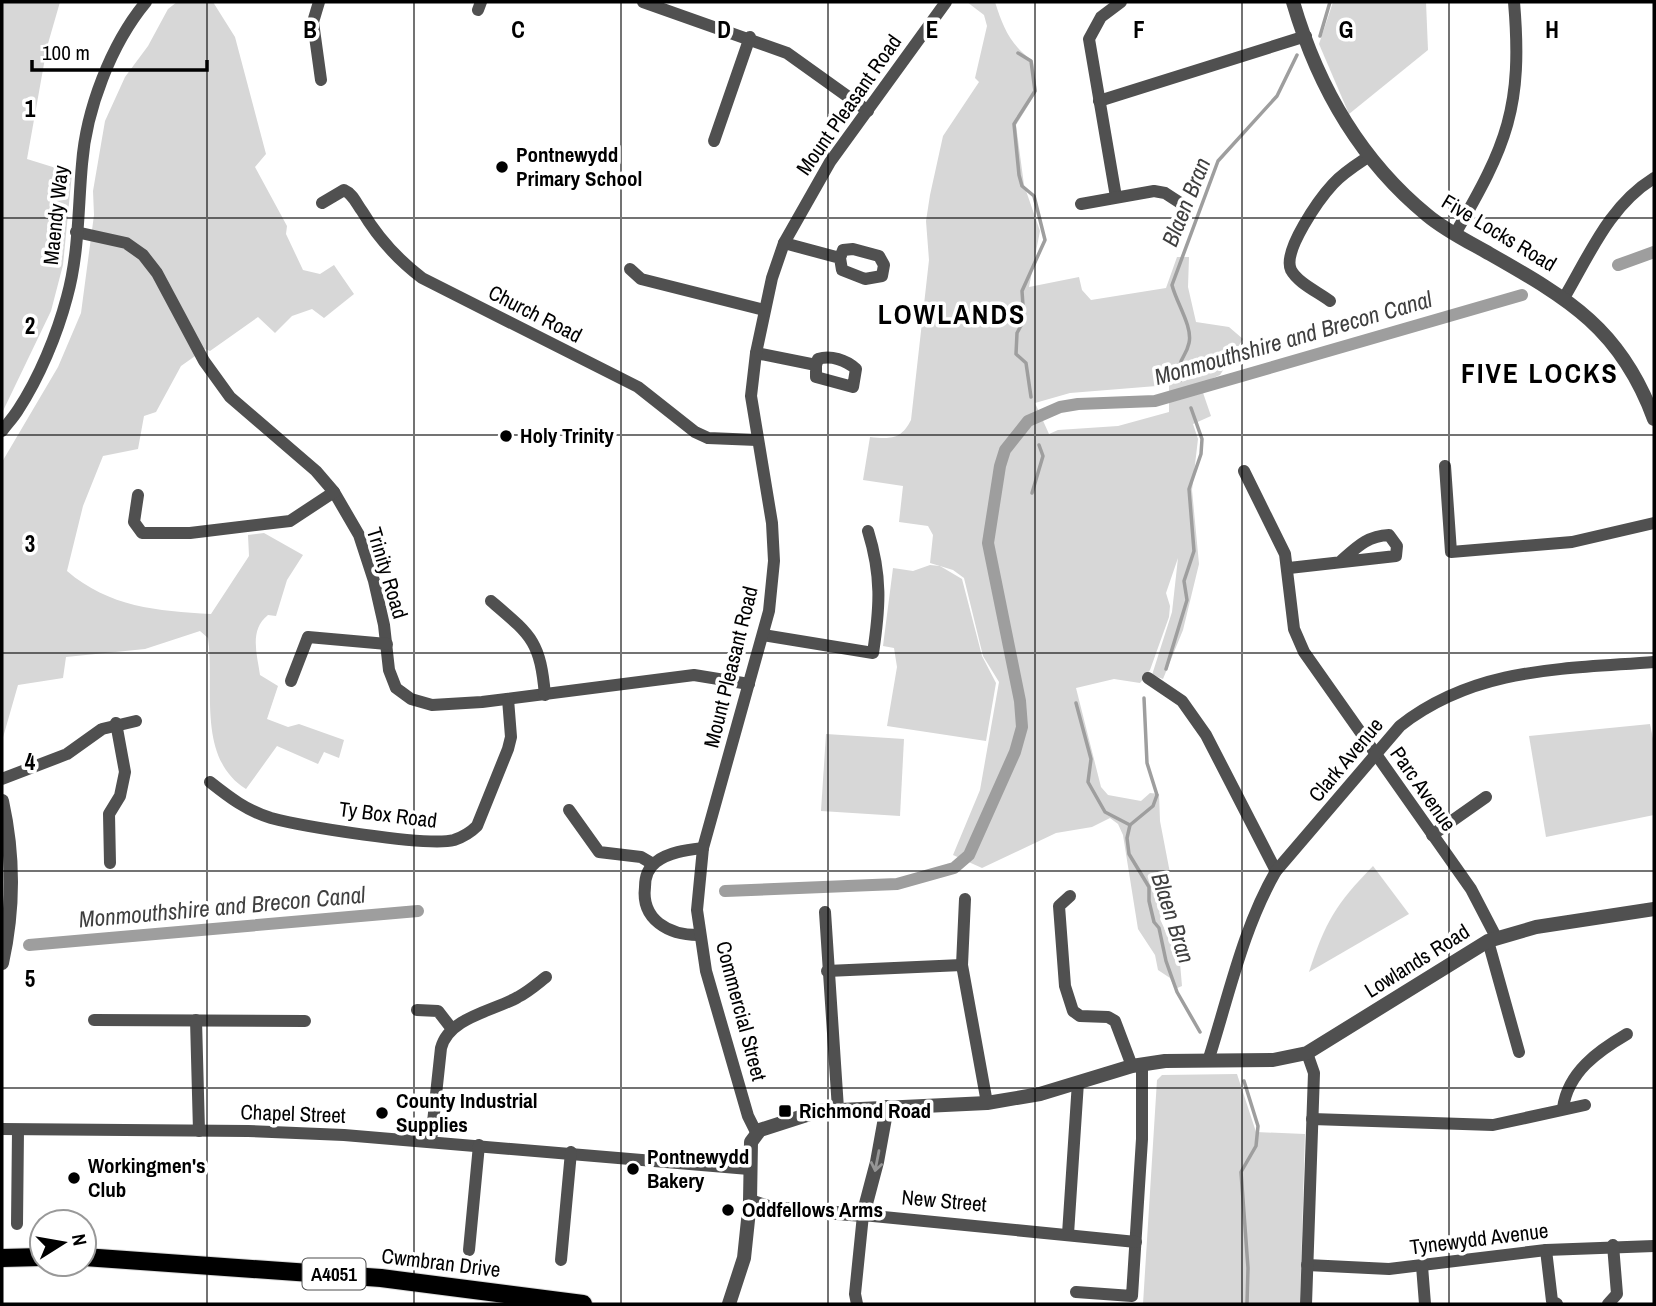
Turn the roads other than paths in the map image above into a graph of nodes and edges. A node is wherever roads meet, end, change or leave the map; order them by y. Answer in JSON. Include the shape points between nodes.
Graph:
{"nodes":[{"id":1,"x":146,"y":2,"type":"edge"},
{"id":2,"x":319,"y":2,"type":"edge"},
{"id":3,"x":643,"y":2,"type":"edge"},
{"id":4,"x":691,"y":2,"type":"edge"},
{"id":5,"x":946,"y":2,"type":"edge"},
{"id":6,"x":1121,"y":2,"type":"edge"},
{"id":7,"x":1293,"y":2,"type":"edge"},
{"id":8,"x":1514,"y":2,"type":"edge"},
{"id":9,"x":686,"y":15,"type":"junction"},
{"id":10,"x":1306,"y":36,"type":"junction"},
{"id":11,"x":750,"y":37,"type":"junction"},
{"id":12,"x":321,"y":80,"type":"dead end"},
{"id":13,"x":1099,"y":101,"type":"junction"},
{"id":14,"x":868,"y":111,"type":"junction"},
{"id":15,"x":714,"y":141,"type":"dead end"},
{"id":16,"x":1368,"y":157,"type":"junction"},
{"id":17,"x":1654,"y":178,"type":"edge"},
{"id":18,"x":1116,"y":197,"type":"junction"},
{"id":19,"x":322,"y":203,"type":"dead end"},
{"id":20,"x":1081,"y":204,"type":"dead end"},
{"id":21,"x":1185,"y":206,"type":"dead end"},
{"id":22,"x":76,"y":232,"type":"junction"},
{"id":23,"x":1455,"y":234,"type":"junction"},
{"id":24,"x":783,"y":243,"type":"junction"},
{"id":25,"x":840,"y":258,"type":"dead end"},
{"id":26,"x":630,"y":269,"type":"dead end"},
{"id":27,"x":1564,"y":298,"type":"junction"},
{"id":28,"x":1330,"y":301,"type":"dead end"},
{"id":29,"x":764,"y":310,"type":"junction"},
{"id":30,"x":756,"y":353,"type":"junction"},
{"id":31,"x":816,"y":365,"type":"dead end"},
{"id":32,"x":1654,"y":419,"type":"edge"},
{"id":33,"x":2,"y":431,"type":"edge"},
{"id":34,"x":757,"y":440,"type":"junction"},
{"id":35,"x":1445,"y":466,"type":"dead end"},
{"id":36,"x":1244,"y":471,"type":"dead end"},
{"id":37,"x":334,"y":492,"type":"junction"},
{"id":38,"x":767,"y":493,"type":"junction"},
{"id":39,"x":138,"y":495,"type":"dead end"},
{"id":40,"x":783,"y":495,"type":"dead end"},
{"id":41,"x":1654,"y":523,"type":"edge"},
{"id":42,"x":868,"y":531,"type":"dead end"},
{"id":43,"x":1341,"y":561,"type":"dead end"},
{"id":44,"x":1289,"y":568,"type":"junction"},
{"id":45,"x":491,"y":601,"type":"dead end"},
{"id":46,"x":763,"y":635,"type":"junction"},
{"id":47,"x":387,"y":644,"type":"junction"},
{"id":48,"x":1654,"y":662,"type":"edge"},
{"id":49,"x":1147,"y":678,"type":"dead end"},
{"id":50,"x":290,"y":681,"type":"dead end"},
{"id":51,"x":749,"y":684,"type":"junction"},
{"id":52,"x":545,"y":695,"type":"junction"},
{"id":53,"x":508,"y":699,"type":"junction"},
{"id":54,"x":136,"y":721,"type":"dead end"},
{"id":55,"x":116,"y":723,"type":"junction"},
{"id":56,"x":1375,"y":754,"type":"junction"},
{"id":57,"x":2,"y":779,"type":"edge"},
{"id":58,"x":210,"y":782,"type":"dead end"},
{"id":59,"x":1486,"y":797,"type":"dead end"},
{"id":60,"x":2,"y":801,"type":"edge"},
{"id":61,"x":569,"y":810,"type":"dead end"},
{"id":62,"x":1432,"y":835,"type":"junction"},
{"id":63,"x":704,"y":848,"type":"junction"},
{"id":64,"x":110,"y":863,"type":"dead end"},
{"id":65,"x":653,"y":864,"type":"junction"},
{"id":66,"x":1276,"y":870,"type":"junction"},
{"id":67,"x":1070,"y":896,"type":"dead end"},
{"id":68,"x":965,"y":899,"type":"dead end"},
{"id":69,"x":1654,"y":909,"type":"edge"},
{"id":70,"x":825,"y":912,"type":"dead end"},
{"id":71,"x":698,"y":935,"type":"junction"},
{"id":72,"x":1492,"y":939,"type":"junction"},
{"id":73,"x":2,"y":964,"type":"edge"},
{"id":74,"x":962,"y":965,"type":"junction"},
{"id":75,"x":827,"y":971,"type":"junction"},
{"id":76,"x":546,"y":977,"type":"dead end"},
{"id":77,"x":417,"y":1010,"type":"dead end"},
{"id":78,"x":94,"y":1020,"type":"dead end"},
{"id":79,"x":196,"y":1020,"type":"junction"},
{"id":80,"x":306,"y":1021,"type":"dead end"},
{"id":81,"x":452,"y":1029,"type":"junction"},
{"id":82,"x":1628,"y":1034,"type":"dead end"},
{"id":83,"x":1519,"y":1052,"type":"dead end"},
{"id":84,"x":1307,"y":1053,"type":"junction"},
{"id":85,"x":1209,"y":1058,"type":"junction"},
{"id":86,"x":1137,"y":1065,"type":"junction"},
{"id":87,"x":1078,"y":1082,"type":"junction"},
{"id":88,"x":987,"y":1102,"type":"junction"},
{"id":89,"x":1585,"y":1105,"type":"dead end"},
{"id":90,"x":887,"y":1107,"type":"junction"},
{"id":91,"x":1563,"y":1108,"type":"junction"},
{"id":92,"x":838,"y":1109,"type":"junction"},
{"id":93,"x":1312,"y":1119,"type":"junction"},
{"id":94,"x":2,"y":1129,"type":"edge"},
{"id":95,"x":18,"y":1130,"type":"junction"},
{"id":96,"x":199,"y":1131,"type":"junction"},
{"id":97,"x":756,"y":1132,"type":"junction"},
{"id":98,"x":431,"y":1141,"type":"junction"},
{"id":99,"x":479,"y":1145,"type":"junction"},
{"id":100,"x":571,"y":1152,"type":"junction"},
{"id":101,"x":749,"y":1169,"type":"junction"},
{"id":102,"x":750,"y":1201,"type":"junction"},
{"id":103,"x":863,"y":1215,"type":"junction"},
{"id":104,"x":17,"y":1224,"type":"dead end"},
{"id":105,"x":1068,"y":1234,"type":"junction"},
{"id":106,"x":1136,"y":1242,"type":"junction"},
{"id":107,"x":1613,"y":1245,"type":"junction"},
{"id":108,"x":1654,"y":1246,"type":"edge"},
{"id":109,"x":469,"y":1250,"type":"dead end"},
{"id":110,"x":1546,"y":1250,"type":"junction"},
{"id":111,"x":28,"y":1257,"type":"edge"},
{"id":112,"x":2,"y":1258,"type":"edge"},
{"id":113,"x":98,"y":1258,"type":"edge"},
{"id":114,"x":561,"y":1260,"type":"dead end"},
{"id":115,"x":1307,"y":1265,"type":"junction"},
{"id":116,"x":1422,"y":1266,"type":"junction"},
{"id":117,"x":1076,"y":1292,"type":"dead end"},
{"id":118,"x":731,"y":1301,"type":"edge"},
{"id":119,"x":583,"y":1304,"type":"edge"},
{"id":120,"x":857,"y":1304,"type":"edge"},
{"id":121,"x":1306,"y":1304,"type":"edge"},
{"id":122,"x":1425,"y":1304,"type":"edge"},
{"id":123,"x":1557,"y":1304,"type":"edge"},
{"id":124,"x":1608,"y":1304,"type":"edge"}],
"edges":[{"from":1,"to":22,"type":"street","name":"Maendy Way","via":[[108,61],[84,148]]},
{"from":2,"to":12,"type":"street","via":[[313,22]]},
{"from":3,"to":9,"type":"street"},
{"from":4,"to":9,"type":"street"},
{"from":5,"to":14,"type":"street","name":"Mount Pleasant Road"},
{"from":6,"to":13,"type":"street","via":[[1101,17],[1089,39]]},
{"from":7,"to":10,"type":"street","name":"Five Locks Road"},
{"from":8,"to":23,"type":"street","via":[[1517,88],[1507,132],[1491,172]]},
{"from":9,"to":11,"type":"street"},
{"from":10,"to":13,"type":"street"},
{"from":10,"to":16,"type":"street","name":"Five Locks Road","via":[[1342,119]]},
{"from":11,"to":14,"type":"street","via":[[788,53]]},
{"from":11,"to":15,"type":"street"},
{"from":13,"to":18,"type":"street"},
{"from":14,"to":24,"type":"street","name":"Mount Pleasant Road","via":[[830,162]]},
{"from":16,"to":23,"type":"street","name":"Five Locks Road","via":[[1398,190]]},
{"from":16,"to":28,"type":"street","via":[[1332,184],[1289,255],[1291,269]]},
{"from":17,"to":27,"type":"street","via":[[1623,202],[1599,234]]},
{"from":18,"to":20,"type":"street"},
{"from":18,"to":21,"type":"street","via":[[1165,193]]},
{"from":19,"to":34,"type":"street","name":"Church Road","via":[[344,190],[350,193],[397,258],[422,278],[638,387],[695,432],[708,438]]},
{"from":22,"to":33,"type":"street","name":"Maendy Way","via":[[67,297],[46,354],[21,406]]},
{"from":22,"to":37,"type":"street","name":"Trinity Road","via":[[126,243],[143,255],[230,397]]},
{"from":23,"to":27,"type":"street","name":"Five Locks Road"},
{"from":24,"to":25,"type":"street"},
{"from":24,"to":29,"type":"street","name":"Mount Pleasant Road"},
{"from":26,"to":29,"type":"street","via":[[641,279]]},
{"from":27,"to":32,"type":"street","name":"Five Locks Road","via":[[1603,330],[1638,383]]},
{"from":29,"to":30,"type":"street","name":"Mount Pleasant Road"},
{"from":30,"to":31,"type":"street"},
{"from":30,"to":34,"type":"street","name":"Mount Pleasant Road","via":[[751,396]]},
{"from":34,"to":38,"type":"street","name":"Mount Pleasant Road"},
{"from":35,"to":41,"type":"street","via":[[1451,552],[1572,542]]},
{"from":36,"to":44,"type":"street","name":"Parc Avenue"},
{"from":37,"to":39,"type":"street","via":[[290,521],[190,533],[142,533],[134,522]]},
{"from":37,"to":47,"type":"street","name":"Trinity Road","via":[[359,535]]},
{"from":38,"to":40,"type":"street"},
{"from":38,"to":46,"type":"street","name":"Mount Pleasant Road","via":[[774,561]]},
{"from":42,"to":46,"type":"street","via":[[878,564],[880,605],[873,653]]},
{"from":43,"to":44,"type":"street"},
{"from":44,"to":56,"type":"street","name":"Parc Avenue","via":[[1294,629],[1304,652]]},
{"from":45,"to":52,"type":"street","via":[[533,640]]},
{"from":46,"to":51,"type":"street","name":"Mount Pleasant Road"},
{"from":47,"to":50,"type":"street","via":[[308,637]]},
{"from":47,"to":53,"type":"street","name":"Trinity Road","via":[[396,688],[411,699],[432,705]]},
{"from":48,"to":56,"type":"street","name":"Clark Avenue","via":[[1490,679],[1424,707]]},
{"from":49,"to":66,"type":"street","via":[[1182,701],[1206,735]]},
{"from":51,"to":52,"type":"street","name":"Trinity Road","via":[[694,675]]},
{"from":51,"to":63,"type":"street","name":"Mount Pleasant Road"},
{"from":52,"to":53,"type":"street","name":"Trinity Road"},
{"from":53,"to":58,"type":"street","name":"Ty Box Road","via":[[508,749],[477,826],[453,840],[399,838],[271,818],[244,808]]},
{"from":54,"to":55,"type":"street"},
{"from":55,"to":57,"type":"street","via":[[67,754]]},
{"from":55,"to":64,"type":"street","via":[[125,772],[120,796],[109,814]]},
{"from":56,"to":62,"type":"street","name":"Parc Avenue"},
{"from":56,"to":66,"type":"street","name":"Clark Avenue"},
{"from":59,"to":62,"type":"street"},
{"from":60,"to":73,"type":"street","via":[[12,866]]},
{"from":61,"to":65,"type":"street","via":[[599,852],[645,858]]},
{"from":62,"to":72,"type":"street","name":"Parc Avenue","via":[[1471,889]]},
{"from":63,"to":65,"type":"street","via":[[677,852]]},
{"from":63,"to":71,"type":"street","name":"Commercial Street"},
{"from":65,"to":71,"type":"street","via":[[645,883],[650,915],[678,934]]},
{"from":66,"to":85,"type":"street","name":"Clark Avenue","via":[[1252,920]]},
{"from":67,"to":86,"type":"street","via":[[1059,906],[1068,1000],[1080,1016],[1115,1021]]},
{"from":68,"to":74,"type":"street"},
{"from":69,"to":72,"type":"street","name":"Lowlands Road","via":[[1536,927]]},
{"from":70,"to":75,"type":"street"},
{"from":71,"to":97,"type":"street","name":"Commercial Street"},
{"from":72,"to":83,"type":"street","name":"Parc Avenue"},
{"from":72,"to":84,"type":"street","name":"Lowlands Road"},
{"from":74,"to":75,"type":"street"},
{"from":74,"to":88,"type":"street"},
{"from":75,"to":92,"type":"street"},
{"from":76,"to":81,"type":"street","via":[[519,997]]},
{"from":77,"to":81,"type":"street","via":[[438,1011]]},
{"from":78,"to":79,"type":"street"},
{"from":79,"to":80,"type":"street"},
{"from":79,"to":96,"type":"street"},
{"from":81,"to":98,"type":"street","via":[[441,1048]]},
{"from":82,"to":91,"type":"street","via":[[1598,1053],[1570,1082]]},
{"from":84,"to":85,"type":"street","name":"Lowlands Road","via":[[1273,1060]]},
{"from":84,"to":93,"type":"street","via":[[1314,1073]]},
{"from":85,"to":86,"type":"street"},
{"from":86,"to":87,"type":"street"},
{"from":86,"to":106,"type":"street","via":[[1142,1139]]},
{"from":87,"to":88,"type":"street","via":[[1040,1094]]},
{"from":87,"to":105,"type":"street"},
{"from":88,"to":90,"type":"street"},
{"from":89,"to":91,"type":"street"},
{"from":90,"to":92,"type":"street"},
{"from":90,"to":103,"type":"street","one_way":true},
{"from":91,"to":93,"type":"street","via":[[1493,1125]]},
{"from":92,"to":97,"type":"street"},
{"from":93,"to":115,"type":"street"},
{"from":94,"to":95,"type":"street","name":"Chapel Street"},
{"from":95,"to":96,"type":"street","name":"Chapel Street"},
{"from":95,"to":104,"type":"street"},
{"from":96,"to":98,"type":"street","name":"Chapel Street"},
{"from":97,"to":101,"type":"street"},
{"from":98,"to":99,"type":"street","name":"Chapel Street"},
{"from":99,"to":100,"type":"street","name":"Chapel Street"},
{"from":99,"to":109,"type":"street"},
{"from":100,"to":101,"type":"street","name":"Chapel Street"},
{"from":100,"to":114,"type":"street"},
{"from":101,"to":102,"type":"street"},
{"from":102,"to":103,"type":"street","name":"New Street","via":[[771,1208]]},
{"from":102,"to":118,"type":"street","via":[[744,1258]]},
{"from":103,"to":105,"type":"street","name":"New Street"},
{"from":103,"to":120,"type":"street"},
{"from":105,"to":106,"type":"street","name":"New Street"},
{"from":106,"to":117,"type":"street","via":[[1132,1296]]},
{"from":107,"to":108,"type":"street","name":"Tynewydd Avenue"},
{"from":107,"to":110,"type":"street","name":"Tynewydd Avenue"},
{"from":107,"to":124,"type":"street","via":[[1616,1294]]},
{"from":110,"to":116,"type":"street","name":"Tynewydd Avenue"},
{"from":110,"to":123,"type":"street","via":[[1552,1301]]},
{"from":111,"to":112,"type":"main road"},
{"from":113,"to":119,"type":"main road","name":"Cwmbran Drive","number":"A4051","via":[[381,1278]]},
{"from":115,"to":116,"type":"street","name":"Tynewydd Avenue"},
{"from":115,"to":121,"type":"street"},
{"from":116,"to":122,"type":"street"}]}
